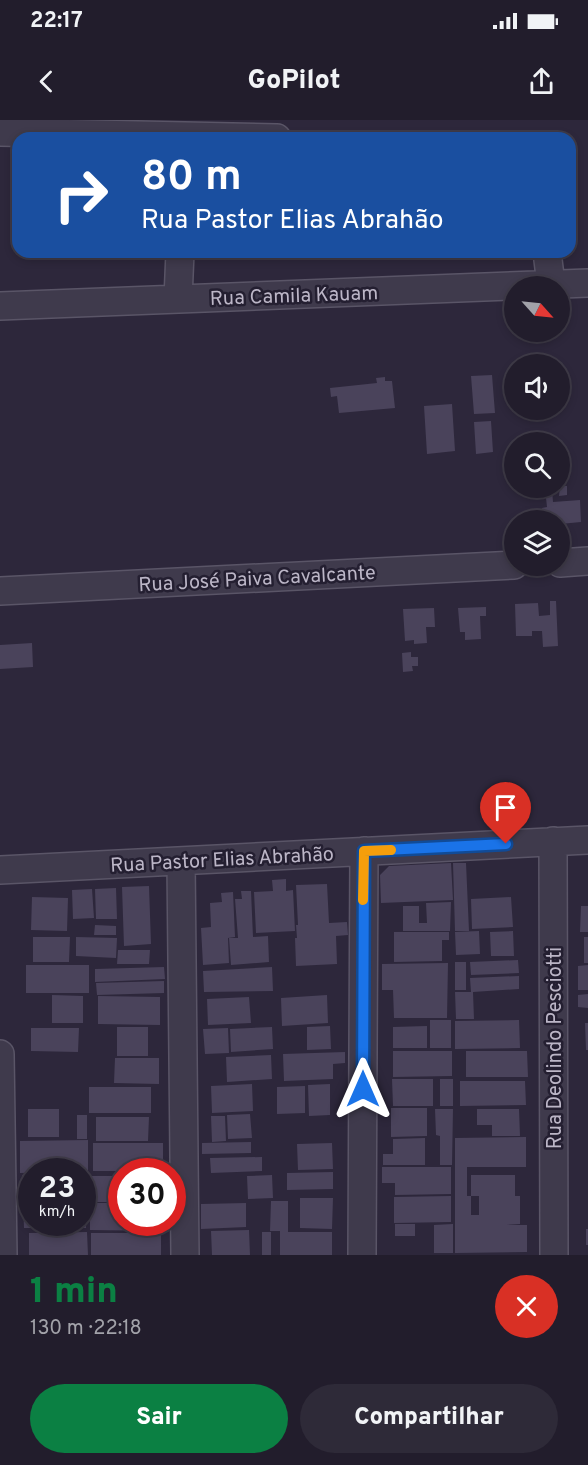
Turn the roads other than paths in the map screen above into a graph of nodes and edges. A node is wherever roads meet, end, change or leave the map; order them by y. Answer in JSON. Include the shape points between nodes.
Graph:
{"nodes":[{"id":1,"x":184,"y":131,"type":"edge"},
{"id":2,"x":0,"y":132,"type":"edge"},
{"id":3,"x":180,"y":258,"type":"edge"},
{"id":4,"x":548,"y":258,"type":"edge"},
{"id":5,"x":550,"y":276,"type":"edge"},
{"id":6,"x":570,"y":283,"type":"edge"},
{"id":7,"x":588,"y":283,"type":"edge"},
{"id":8,"x":504,"y":286,"type":"edge"},
{"id":9,"x":178,"y":299,"type":"junction"},
{"id":10,"x":0,"y":306,"type":"edge"},
{"id":11,"x":588,"y":561,"type":"edge"},
{"id":12,"x":570,"y":562,"type":"edge"},
{"id":13,"x":504,"y":566,"type":"edge"},
{"id":14,"x":0,"y":591,"type":"edge"},
{"id":15,"x":588,"y":840,"type":"edge"},
{"id":16,"x":553,"y":842,"type":"junction"},
{"id":17,"x":364,"y":851,"type":"junction"},
{"id":18,"x":181,"y":861,"type":"junction"},
{"id":19,"x":0,"y":870,"type":"edge"},
{"id":20,"x":0,"y":1054,"type":"edge"},
{"id":21,"x":3,"y":1255,"type":"edge"},
{"id":22,"x":185,"y":1255,"type":"edge"},
{"id":23,"x":362,"y":1255,"type":"edge"},
{"id":24,"x":554,"y":1255,"type":"edge"}],
"edges":[{"from":1,"to":2,"type":"street"},
{"from":3,"to":9,"type":"street"},
{"from":4,"to":5,"type":"street"},
{"from":6,"to":7,"type":"street","name":"Rua Camila Kauam"},
{"from":8,"to":9,"type":"street","name":"Rua Camila Kauam"},
{"from":9,"to":10,"type":"street","name":"Rua Camila Kauam"},
{"from":11,"to":12,"type":"street"},
{"from":13,"to":14,"type":"street","name":"Rua José Paiva Cavalcante"},
{"from":15,"to":16,"type":"street","name":"Rua Pastor Elias Abrahão"},
{"from":16,"to":17,"type":"street","name":"Rua Pastor Elias Abrahão"},
{"from":16,"to":24,"type":"street","name":"Rua Deolindo Pesciotti"},
{"from":17,"to":18,"type":"street","name":"Rua Pastor Elias Abrahão"},
{"from":17,"to":23,"type":"street"},
{"from":18,"to":19,"type":"street","name":"Rua Pastor Elias Abrahão"},
{"from":18,"to":22,"type":"street"},
{"from":20,"to":21,"type":"street"}]}
